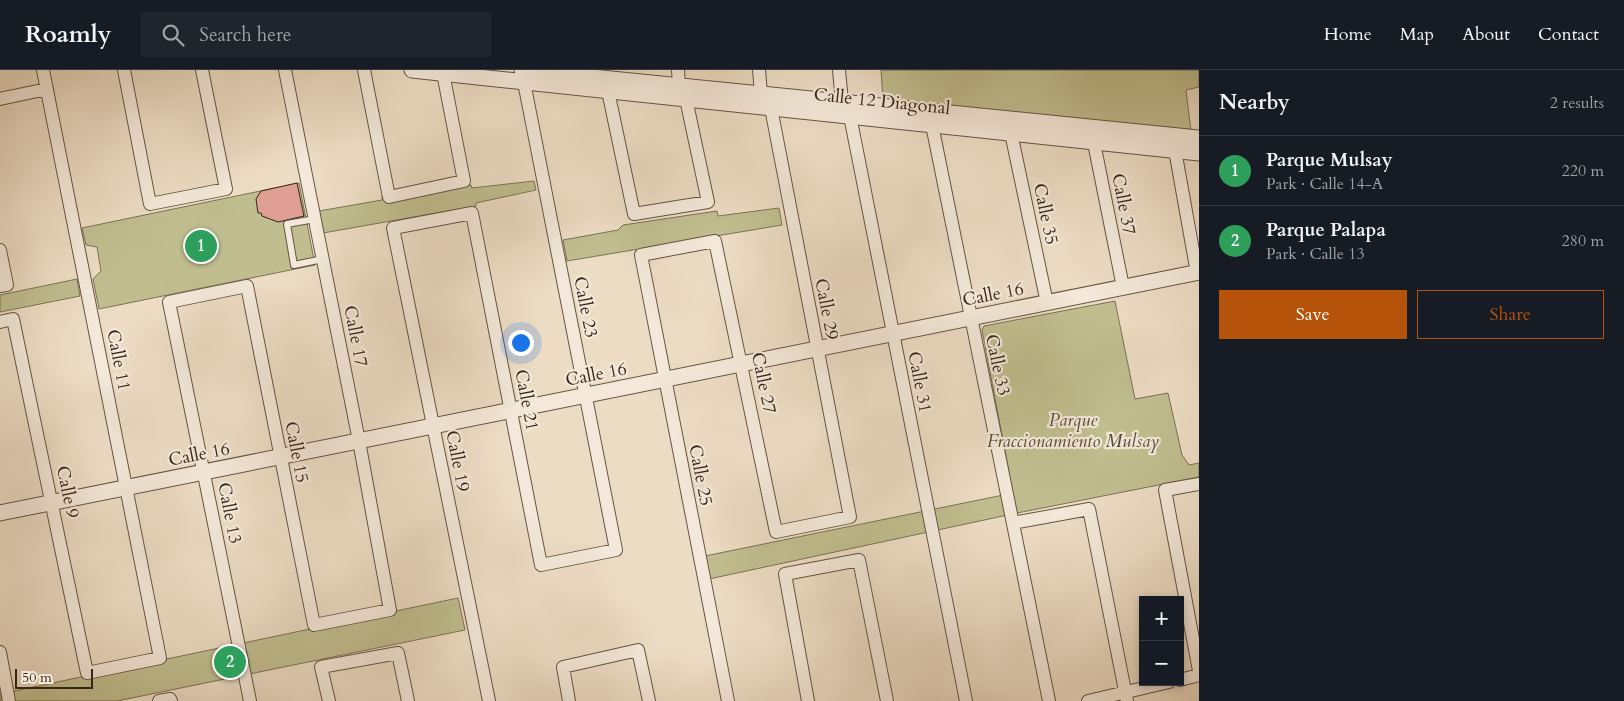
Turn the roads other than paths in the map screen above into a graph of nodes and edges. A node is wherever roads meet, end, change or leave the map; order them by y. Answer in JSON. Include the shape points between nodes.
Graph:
{"nodes":[{"id":1,"x":43,"y":70,"type":"edge"},
{"id":2,"x":124,"y":70,"type":"edge"},
{"id":3,"x":202,"y":70,"type":"edge"},
{"id":4,"x":285,"y":70,"type":"edge"},
{"id":5,"x":364,"y":70,"type":"edge"},
{"id":6,"x":412,"y":70,"type":"edge"},
{"id":7,"x":678,"y":70,"type":"edge"},
{"id":8,"x":759,"y":70,"type":"edge"},
{"id":9,"x":840,"y":70,"type":"edge"},
{"id":10,"x":443,"y":73,"type":"junction"},
{"id":11,"x":523,"y":74,"type":"edge"},
{"id":12,"x":603,"y":80,"type":"edge"},
{"id":13,"x":47,"y":89,"type":"junction"},
{"id":14,"x":682,"y":92,"type":"junction"},
{"id":15,"x":761,"y":94,"type":"junction"},
{"id":16,"x":0,"y":99,"type":"edge"},
{"id":17,"x":842,"y":102,"type":"junction"},
{"id":18,"x":771,"y":108,"type":"junction"},
{"id":19,"x":850,"y":116,"type":"junction"},
{"id":20,"x":932,"y":125,"type":"junction"},
{"id":21,"x":1011,"y":133,"type":"junction"},
{"id":22,"x":1092,"y":134,"type":"junction"},
{"id":23,"x":1199,"y":138,"type":"edge"},
{"id":24,"x":1175,"y":150,"type":"junction"},
{"id":25,"x":1199,"y":153,"type":"edge"},
{"id":26,"x":472,"y":213,"type":"joint"},
{"id":27,"x":315,"y":219,"type":"junction"},
{"id":28,"x":0,"y":250,"type":"edge"},
{"id":29,"x":641,"y":255,"type":"joint"},
{"id":30,"x":323,"y":259,"type":"junction"},
{"id":31,"x":1198,"y":272,"type":"edge"},
{"id":32,"x":4,"y":286,"type":"edge"},
{"id":33,"x":1123,"y":287,"type":"junction"},
{"id":34,"x":169,"y":302,"type":"joint"},
{"id":35,"x":1047,"y":303,"type":"junction"},
{"id":36,"x":970,"y":318,"type":"junction"},
{"id":37,"x":0,"y":322,"type":"edge"},
{"id":38,"x":893,"y":334,"type":"junction"},
{"id":39,"x":817,"y":349,"type":"junction"},
{"id":40,"x":742,"y":364,"type":"junction"},
{"id":41,"x":665,"y":380,"type":"junction"},
{"id":42,"x":585,"y":395,"type":"junction"},
{"id":43,"x":512,"y":410,"type":"junction"},
{"id":44,"x":434,"y":426,"type":"junction"},
{"id":45,"x":359,"y":441,"type":"junction"},
{"id":46,"x":280,"y":456,"type":"junction"},
{"id":47,"x":204,"y":472,"type":"junction"},
{"id":48,"x":1199,"y":484,"type":"edge"},
{"id":49,"x":127,"y":487,"type":"junction"},
{"id":50,"x":53,"y":502,"type":"junction"},
{"id":51,"x":0,"y":513,"type":"edge"},
{"id":52,"x":1014,"y":523,"type":"junction"},
{"id":53,"x":776,"y":532,"type":"joint"},
{"id":54,"x":541,"y":565,"type":"joint"},
{"id":55,"x":314,"y":625,"type":"joint"},
{"id":56,"x":0,"y":652,"type":"edge"},
{"id":57,"x":1199,"y":671,"type":"edge"},
{"id":58,"x":87,"y":673,"type":"joint"},
{"id":59,"x":1199,"y":675,"type":"edge"},
{"id":60,"x":1184,"y":679,"type":"edge"},
{"id":61,"x":1158,"y":686,"type":"edge"},
{"id":62,"x":1126,"y":697,"type":"edge"},
{"id":63,"x":10,"y":701,"type":"edge"},
{"id":64,"x":250,"y":701,"type":"edge"},
{"id":65,"x":329,"y":701,"type":"edge"},
{"id":66,"x":408,"y":701,"type":"edge"},
{"id":67,"x":489,"y":701,"type":"edge"},
{"id":68,"x":569,"y":701,"type":"edge"},
{"id":69,"x":649,"y":701,"type":"edge"},
{"id":70,"x":728,"y":701,"type":"edge"},
{"id":71,"x":808,"y":701,"type":"edge"},
{"id":72,"x":887,"y":701,"type":"edge"},
{"id":73,"x":966,"y":701,"type":"edge"},
{"id":74,"x":1050,"y":701,"type":"edge"},
{"id":75,"x":1088,"y":701,"type":"edge"}],
"edges":[{"from":1,"to":13,"type":"street","name":"Calle 11"},
{"from":2,"to":3,"type":"street","via":[[150,204],[226,188]]},
{"from":4,"to":27,"type":"street","name":"Calle 17"},
{"from":5,"to":10,"type":"street","via":[[389,197],[464,181]]},
{"from":6,"to":10,"type":"street","name":"Calle 12 Diagonal"},
{"from":7,"to":14,"type":"street"},
{"from":8,"to":15,"type":"street"},
{"from":9,"to":17,"type":"street","name":"Calle 31"},
{"from":10,"to":11,"type":"street","name":"Calle 12 Diagonal"},
{"from":11,"to":12,"type":"street","name":"Calle 12 Diagonal"},
{"from":11,"to":42,"type":"street","name":"Calle 23"},
{"from":12,"to":14,"type":"street","name":"Calle 12 Diagonal"},
{"from":12,"to":14,"type":"street","via":[[634,214],[708,202]]},
{"from":13,"to":16,"type":"street"},
{"from":13,"to":49,"type":"street","name":"Calle 11"},
{"from":14,"to":15,"type":"street","name":"Calle 12 Diagonal"},
{"from":14,"to":18,"type":"street","name":"Calle 12 Diagonal"},
{"from":15,"to":17,"type":"street","name":"Calle 12 Diagonal"},
{"from":17,"to":19,"type":"street","name":"Calle 31"},
{"from":17,"to":22,"type":"street","name":"Calle 12 Diagonal"},
{"from":18,"to":19,"type":"street","name":"Calle 12 Diagonal"},
{"from":18,"to":39,"type":"street","name":"Calle 29"},
{"from":19,"to":20,"type":"street","name":"Calle 12 Diagonal"},
{"from":19,"to":38,"type":"street","name":"Calle 31"},
{"from":20,"to":21,"type":"street","name":"Calle 12 Diagonal"},
{"from":20,"to":36,"type":"street","name":"Calle 33"},
{"from":21,"to":22,"type":"street","name":"Calle 12 Diagonal"},
{"from":21,"to":35,"type":"street","name":"Calle 35"},
{"from":22,"to":23,"type":"street","name":"Calle 12 Diagonal"},
{"from":22,"to":24,"type":"street","name":"Calle 12 Diagonal"},
{"from":22,"to":33,"type":"street","name":"Calle 37"},
{"from":24,"to":25,"type":"street","name":"Calle 12 Diagonal"},
{"from":24,"to":31,"type":"street"},
{"from":26,"to":43,"type":"street","name":"Calle 21"},
{"from":26,"to":44,"type":"street","name":"Calle 19","via":[[393,228]]},
{"from":27,"to":30,"type":"street","name":"Calle 17"},
{"from":27,"to":30,"type":"lane","via":[[287,224],[294,264]]},
{"from":28,"to":32,"type":"street"},
{"from":29,"to":40,"type":"street","name":"Calle 27","via":[[715,241]]},
{"from":29,"to":41,"type":"street","name":"Calle 25"},
{"from":30,"to":45,"type":"street","name":"Calle 17"},
{"from":31,"to":33,"type":"street","name":"Calle 16"},
{"from":33,"to":35,"type":"street","name":"Calle 16"},
{"from":34,"to":46,"type":"street","name":"Calle 15","via":[[247,286]]},
{"from":34,"to":47,"type":"street","name":"Calle 13"},
{"from":35,"to":36,"type":"street","name":"Calle 16"},
{"from":36,"to":38,"type":"street","name":"Calle 16"},
{"from":36,"to":52,"type":"street","name":"Calle 33"},
{"from":37,"to":50,"type":"street","name":"Calle 9","via":[[13,319]]},
{"from":38,"to":39,"type":"street","name":"Calle 16"},
{"from":38,"to":73,"type":"street","name":"Calle 31"},
{"from":39,"to":40,"type":"street","name":"Calle 16"},
{"from":39,"to":53,"type":"street","name":"Calle 29","via":[[850,517]]},
{"from":40,"to":41,"type":"street","name":"Calle 16"},
{"from":40,"to":53,"type":"street","name":"Calle 27"},
{"from":41,"to":42,"type":"street","name":"Calle 16"},
{"from":41,"to":70,"type":"street","name":"Calle 25"},
{"from":42,"to":43,"type":"street","name":"Calle 16"},
{"from":42,"to":54,"type":"street","name":"Calle 23","via":[[616,550]]},
{"from":43,"to":44,"type":"street","name":"Calle 16"},
{"from":43,"to":54,"type":"street","name":"Calle 21"},
{"from":44,"to":45,"type":"street","name":"Calle 16"},
{"from":44,"to":67,"type":"street","name":"Calle 19"},
{"from":45,"to":46,"type":"street","name":"Calle 16"},
{"from":45,"to":55,"type":"street","name":"Calle 17","via":[[390,610]]},
{"from":46,"to":47,"type":"street","name":"Calle 16"},
{"from":46,"to":55,"type":"street","name":"Calle 15"},
{"from":47,"to":49,"type":"street","name":"Calle 16"},
{"from":47,"to":64,"type":"street","name":"Calle 13"},
{"from":48,"to":57,"type":"street","via":[[1165,490]]},
{"from":49,"to":50,"type":"street","name":"Calle 16"},
{"from":49,"to":58,"type":"street","name":"Calle 11","via":[[160,658]]},
{"from":50,"to":51,"type":"street","name":"Calle 16"},
{"from":50,"to":58,"type":"street","name":"Calle 9"},
{"from":52,"to":62,"type":"street","via":[[1089,509]]},
{"from":52,"to":74,"type":"street","name":"Calle 33"},
{"from":56,"to":63,"type":"street"},
{"from":59,"to":60,"type":"street"},
{"from":61,"to":62,"type":"street"},
{"from":62,"to":75,"type":"street"},
{"from":65,"to":66,"type":"street","via":[[322,667],[398,653]]},
{"from":68,"to":69,"type":"street","via":[[563,667],[638,650]]},
{"from":71,"to":72,"type":"street","via":[[785,574],[859,560]]}]}
